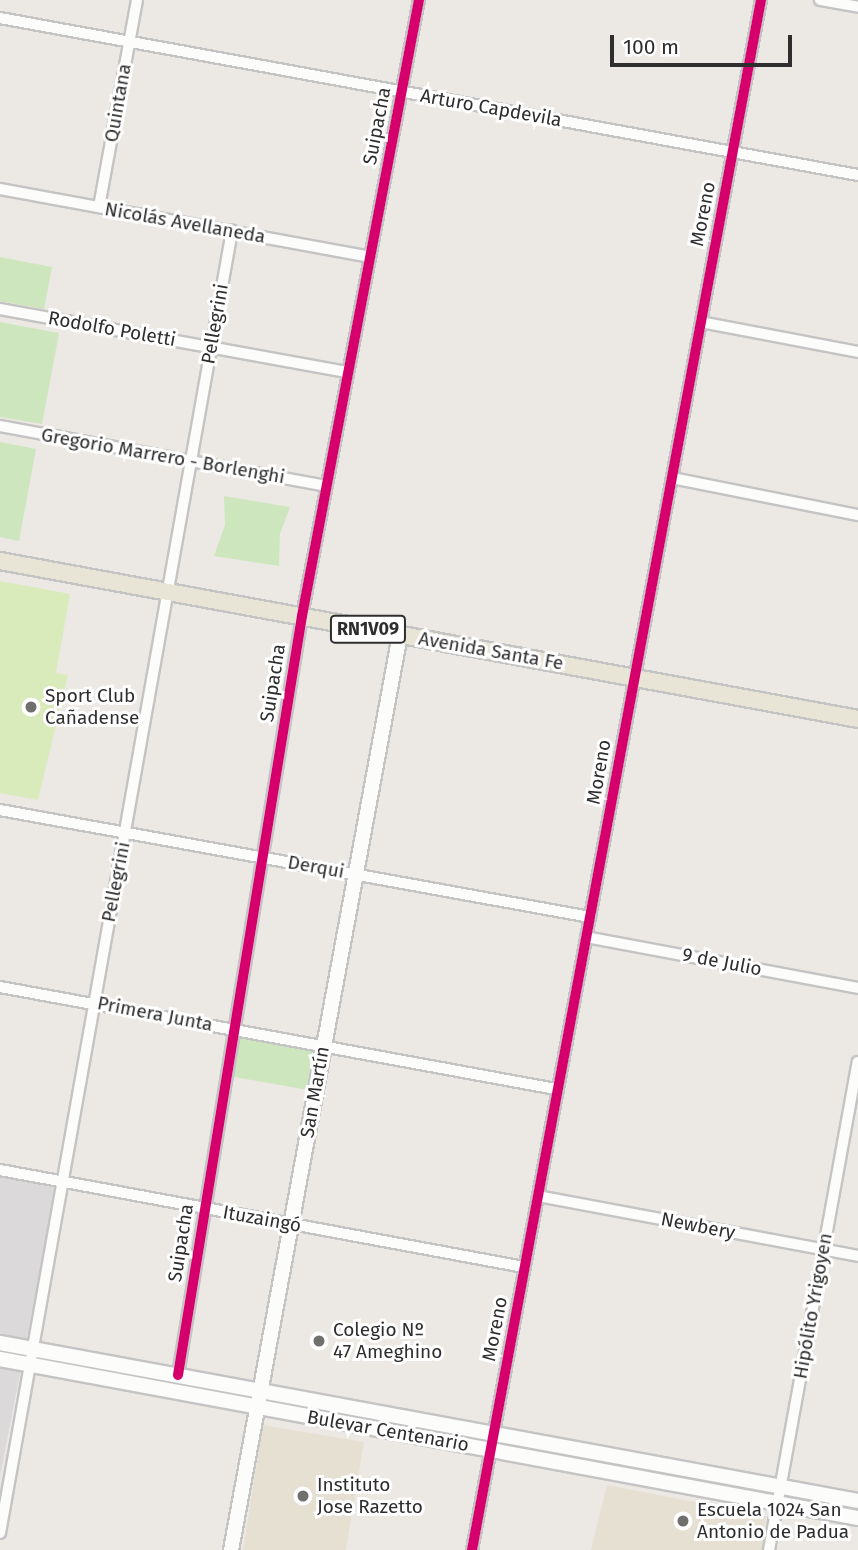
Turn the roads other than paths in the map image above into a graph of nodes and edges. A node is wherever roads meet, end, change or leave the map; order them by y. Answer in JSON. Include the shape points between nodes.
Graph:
{"nodes":[{"id":1,"x":136,"y":0,"type":"edge"},
{"id":2,"x":419,"y":0,"type":"edge"},
{"id":3,"x":761,"y":0,"type":"edge"},
{"id":4,"x":820,"y":0,"type":"edge"},
{"id":5,"x":858,"y":7,"type":"edge"},
{"id":6,"x":0,"y":18,"type":"edge"},
{"id":7,"x":129,"y":41,"type":"junction"},
{"id":8,"x":402,"y":92,"type":"junction"},
{"id":9,"x":732,"y":153,"type":"junction"},
{"id":10,"x":858,"y":175,"type":"edge"},
{"id":11,"x":0,"y":189,"type":"edge"},
{"id":12,"x":99,"y":207,"type":"junction"},
{"id":13,"x":232,"y":231,"type":"junction"},
{"id":14,"x":370,"y":257,"type":"junction"},
{"id":15,"x":0,"y":309,"type":"edge"},
{"id":16,"x":701,"y":322,"type":"junction"},
{"id":17,"x":211,"y":348,"type":"junction"},
{"id":18,"x":858,"y":352,"type":"edge"},
{"id":19,"x":347,"y":372,"type":"junction"},
{"id":20,"x":0,"y":426,"type":"edge"},
{"id":21,"x":191,"y":461,"type":"junction"},
{"id":22,"x":671,"y":478,"type":"junction"},
{"id":23,"x":327,"y":486,"type":"junction"},
{"id":24,"x":858,"y":515,"type":"edge"},
{"id":25,"x":0,"y":561,"type":"edge"},
{"id":26,"x":167,"y":592,"type":"junction"},
{"id":27,"x":302,"y":617,"type":"junction"},
{"id":28,"x":400,"y":635,"type":"junction"},
{"id":29,"x":634,"y":678,"type":"junction"},
{"id":30,"x":858,"y":719,"type":"edge"},
{"id":31,"x":0,"y":810,"type":"edge"},
{"id":32,"x":126,"y":833,"type":"junction"},
{"id":33,"x":262,"y":858,"type":"junction"},
{"id":34,"x":356,"y":874,"type":"junction"},
{"id":35,"x":590,"y":917,"type":"junction"},
{"id":36,"x":586,"y":937,"type":"junction"},
{"id":37,"x":0,"y":987,"type":"edge"},
{"id":38,"x":858,"y":988,"type":"edge"},
{"id":39,"x":92,"y":1002,"type":"junction"},
{"id":40,"x":233,"y":1028,"type":"junction"},
{"id":41,"x":324,"y":1045,"type":"junction"},
{"id":42,"x":858,"y":1062,"type":"edge"},
{"id":43,"x":556,"y":1089,"type":"junction"},
{"id":44,"x":0,"y":1170,"type":"edge"},
{"id":45,"x":65,"y":1182,"type":"junction"},
{"id":46,"x":538,"y":1196,"type":"junction"},
{"id":47,"x":204,"y":1208,"type":"junction"},
{"id":48,"x":291,"y":1224,"type":"junction"},
{"id":49,"x":823,"y":1250,"type":"junction"},
{"id":50,"x":858,"y":1256,"type":"edge"},
{"id":51,"x":524,"y":1267,"type":"junction"},
{"id":52,"x":0,"y":1342,"type":"edge"},
{"id":53,"x":35,"y":1349,"type":"junction"},
{"id":54,"x":0,"y":1359,"type":"edge"},
{"id":55,"x":32,"y":1365,"type":"junction"},
{"id":56,"x":178,"y":1375,"type":"junction"},
{"id":57,"x":260,"y":1391,"type":"junction"},
{"id":58,"x":257,"y":1406,"type":"junction"},
{"id":59,"x":494,"y":1433,"type":"junction"},
{"id":60,"x":491,"y":1450,"type":"junction"},
{"id":61,"x":779,"y":1486,"type":"junction"},
{"id":62,"x":858,"y":1501,"type":"edge"},
{"id":63,"x":777,"y":1503,"type":"junction"},
{"id":64,"x":858,"y":1518,"type":"edge"},
{"id":65,"x":0,"y":1533,"type":"edge"},
{"id":66,"x":231,"y":1550,"type":"edge"},
{"id":67,"x":472,"y":1550,"type":"edge"},
{"id":68,"x":769,"y":1550,"type":"edge"}],
"edges":[{"from":1,"to":7,"type":"street","name":"Quintana"},
{"from":2,"to":8,"type":"street","name":"Suipacha"},
{"from":3,"to":9,"type":"street","name":"Moreno"},
{"from":4,"to":5,"type":"street"},
{"from":6,"to":7,"type":"street","name":"Arturo Capdevila"},
{"from":7,"to":8,"type":"street","name":"Arturo Capdevila"},
{"from":7,"to":12,"type":"street","name":"Quintana"},
{"from":8,"to":9,"type":"street","name":"Arturo Capdevila"},
{"from":8,"to":14,"type":"street","name":"Suipacha"},
{"from":9,"to":10,"type":"street","name":"Arturo Capdevila"},
{"from":9,"to":16,"type":"street","name":"Moreno"},
{"from":11,"to":12,"type":"street","name":"Nicolás Avellaneda"},
{"from":12,"to":13,"type":"street","name":"Nicolás Avellaneda"},
{"from":13,"to":14,"type":"street","name":"Nicolás Avellaneda"},
{"from":13,"to":17,"type":"street","name":"Pellegrini"},
{"from":14,"to":19,"type":"street","name":"Suipacha"},
{"from":15,"to":17,"type":"street","name":"Rodolfo Poletti"},
{"from":16,"to":18,"type":"street"},
{"from":16,"to":22,"type":"street","name":"Moreno"},
{"from":17,"to":19,"type":"street","name":"Rodolfo Poletti"},
{"from":17,"to":21,"type":"street","name":"Pellegrini"},
{"from":19,"to":23,"type":"street","name":"Suipacha"},
{"from":20,"to":21,"type":"street","name":"Gregorio Marrero - Borlenghi"},
{"from":21,"to":23,"type":"street","name":"Gregorio Marrero - Borlenghi"},
{"from":21,"to":26,"type":"street","name":"Pellegrini"},
{"from":22,"to":24,"type":"street"},
{"from":22,"to":29,"type":"street","name":"Moreno"},
{"from":23,"to":27,"type":"street","name":"Suipacha"},
{"from":25,"to":26,"type":"main road","name":"Avenida Santa Fe","number":"RN1V09"},
{"from":26,"to":27,"type":"main road","name":"Avenida Santa Fe","number":"RN1V09"},
{"from":26,"to":32,"type":"street","name":"Pellegrini"},
{"from":27,"to":28,"type":"main road","name":"Avenida Santa Fe","number":"RN1V09"},
{"from":27,"to":33,"type":"street","name":"Suipacha"},
{"from":28,"to":29,"type":"main road","name":"Avenida Santa Fe","number":"RN1V09"},
{"from":28,"to":34,"type":"main road","name":"San Martín"},
{"from":29,"to":30,"type":"main road","name":"Avenida Santa Fe","number":"RN1V09"},
{"from":29,"to":35,"type":"street","name":"Moreno"},
{"from":31,"to":32,"type":"street","name":"Derqui"},
{"from":32,"to":33,"type":"street","name":"Derqui"},
{"from":32,"to":39,"type":"street","name":"Pellegrini"},
{"from":33,"to":34,"type":"street","name":"Derqui"},
{"from":33,"to":40,"type":"street","name":"Suipacha"},
{"from":34,"to":35,"type":"street","name":"Derqui"},
{"from":34,"to":41,"type":"main road","name":"San Martín"},
{"from":35,"to":36,"type":"street","name":"Moreno"},
{"from":36,"to":38,"type":"street","name":"9 de Julio"},
{"from":36,"to":43,"type":"street","name":"Moreno"},
{"from":37,"to":39,"type":"street","name":"Primera Junta"},
{"from":39,"to":40,"type":"street","name":"Primera Junta"},
{"from":39,"to":45,"type":"street","name":"Pellegrini"},
{"from":40,"to":41,"type":"street","name":"Primera Junta"},
{"from":40,"to":47,"type":"street","name":"Suipacha"},
{"from":41,"to":43,"type":"street","name":"Primera Junta"},
{"from":41,"to":48,"type":"main road","name":"San Martín"},
{"from":42,"to":49,"type":"street","name":"Hipólito Yrigoyen"},
{"from":43,"to":46,"type":"street","name":"Moreno"},
{"from":44,"to":45,"type":"street","name":"Ituzaingó"},
{"from":45,"to":47,"type":"street","name":"Ituzaingó"},
{"from":45,"to":53,"type":"street","name":"Pellegrini"},
{"from":46,"to":49,"type":"street","name":"Newbery"},
{"from":46,"to":51,"type":"street","name":"Moreno"},
{"from":47,"to":48,"type":"street","name":"Ituzaingó"},
{"from":47,"to":56,"type":"street","name":"Suipacha"},
{"from":48,"to":51,"type":"street","name":"Ituzaingó"},
{"from":48,"to":57,"type":"main road","name":"San Martín"},
{"from":49,"to":50,"type":"street","name":"Newbery"},
{"from":49,"to":61,"type":"street","name":"Hipólito Yrigoyen"},
{"from":51,"to":59,"type":"street","name":"Moreno"},
{"from":52,"to":53,"type":"main road","name":"Bulevar Centenario"},
{"from":53,"to":55,"type":"street","name":"Pellegrini"},
{"from":53,"to":56,"type":"main road","name":"Bulevar Centenario"},
{"from":54,"to":55,"type":"main road","name":"Bulevar Centenario"},
{"from":55,"to":58,"type":"main road","name":"Bulevar Centenario"},
{"from":55,"to":65,"type":"street","name":"Pellegrini"},
{"from":56,"to":57,"type":"main road","name":"Bulevar Centenario"},
{"from":57,"to":58,"type":"main road","name":"San Martín"},
{"from":57,"to":59,"type":"main road","name":"Bulevar Centenario"},
{"from":58,"to":60,"type":"main road","name":"Bulevar Centenario"},
{"from":58,"to":66,"type":"main road","name":"San Martín"},
{"from":59,"to":60,"type":"street","name":"Moreno"},
{"from":59,"to":61,"type":"main road","name":"Bulevar Centenario"},
{"from":60,"to":63,"type":"main road","name":"Bulevar Centenario"},
{"from":60,"to":67,"type":"street","name":"Moreno"},
{"from":61,"to":62,"type":"main road","name":"Bulevar Centenario"},
{"from":61,"to":63,"type":"street","name":"Hipólito Yrigoyen"},
{"from":63,"to":64,"type":"main road","name":"Bulevar Centenario"},
{"from":63,"to":68,"type":"street","name":"Hipólito Yrigoyen"}]}
